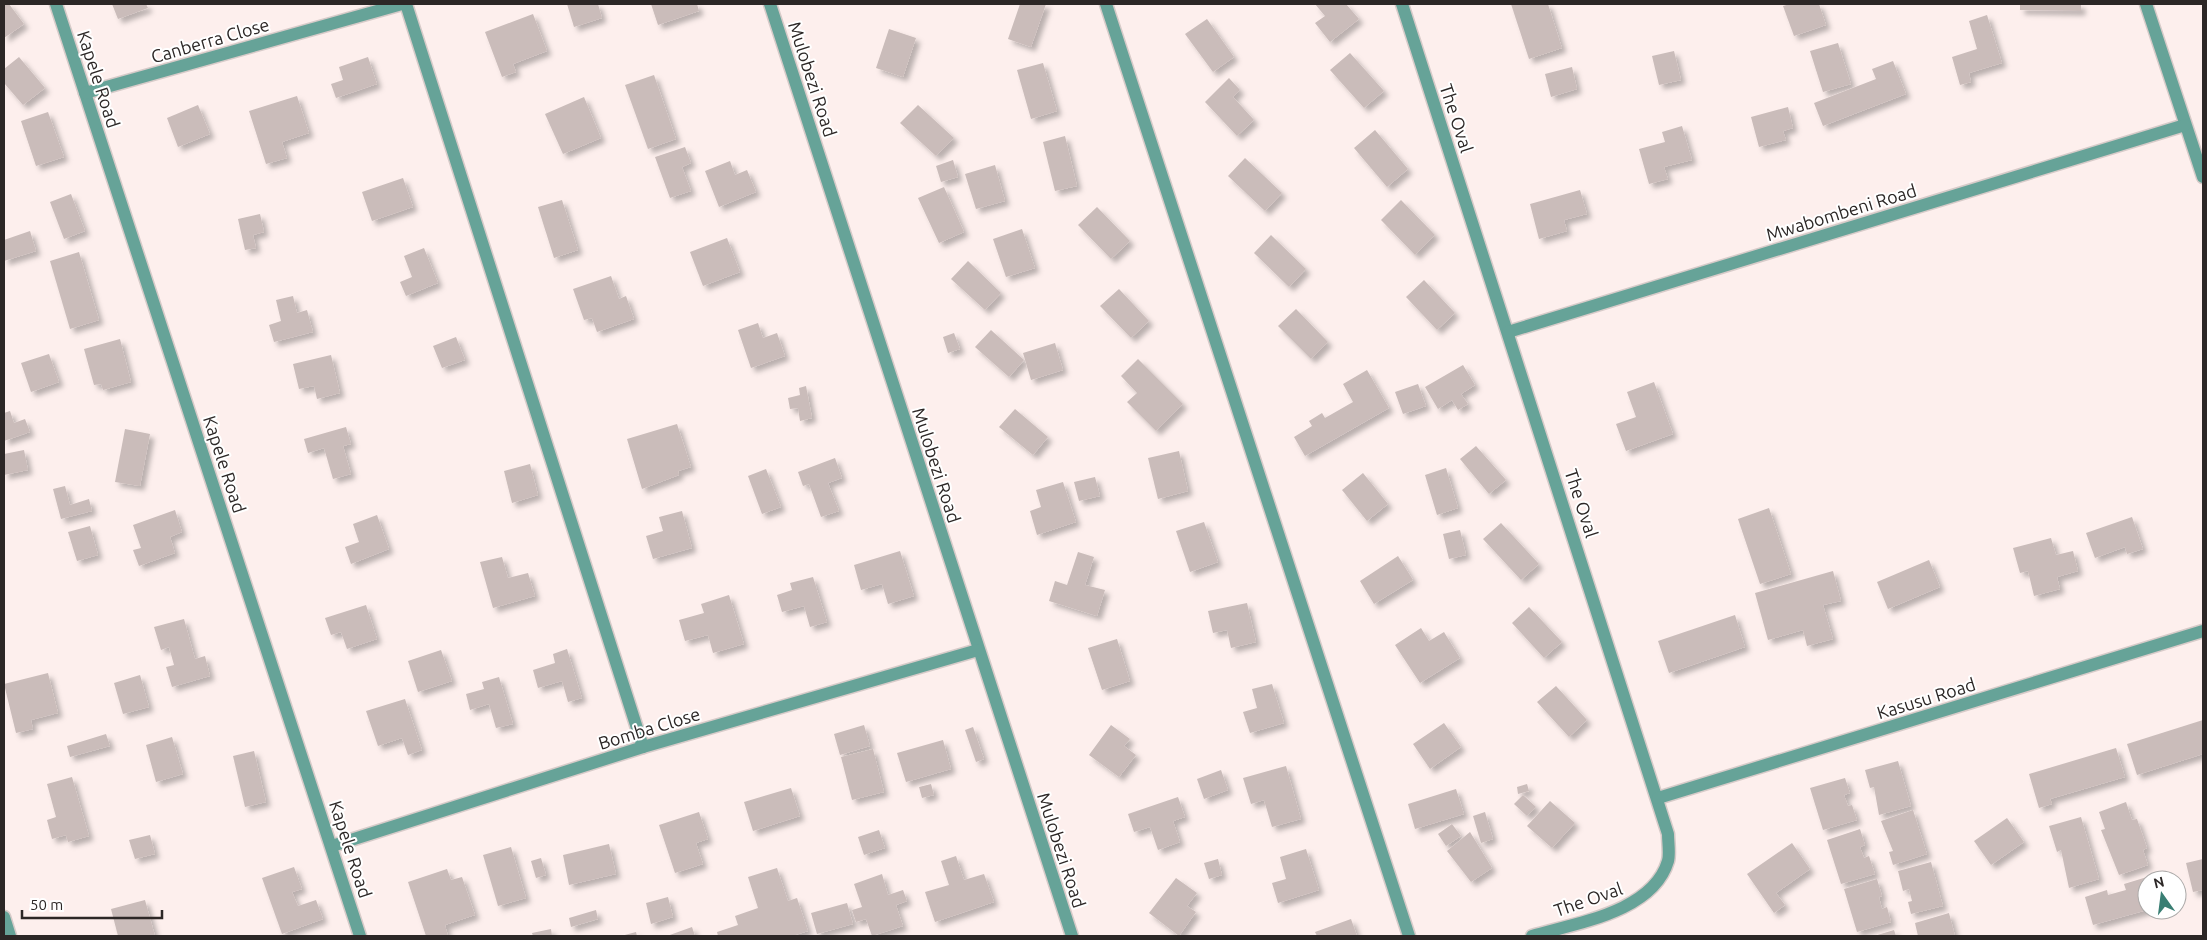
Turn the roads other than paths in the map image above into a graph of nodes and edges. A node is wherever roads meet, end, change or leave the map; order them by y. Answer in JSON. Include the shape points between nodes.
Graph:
{"nodes":[{"id":1,"x":56,"y":4,"type":"edge"},
{"id":2,"x":402,"y":4,"type":"edge"},
{"id":3,"x":406,"y":4,"type":"edge"},
{"id":4,"x":770,"y":4,"type":"edge"},
{"id":5,"x":1106,"y":4,"type":"edge"},
{"id":6,"x":1402,"y":4,"type":"edge"},
{"id":7,"x":2146,"y":4,"type":"edge"},
{"id":8,"x":85,"y":93,"type":"junction"},
{"id":9,"x":2185,"y":125,"type":"junction"},
{"id":10,"x":2203,"y":177,"type":"edge"},
{"id":11,"x":1508,"y":332,"type":"junction"},
{"id":12,"x":2203,"y":632,"type":"edge"},
{"id":13,"x":978,"y":650,"type":"junction"},
{"id":14,"x":643,"y":747,"type":"junction"},
{"id":15,"x":1658,"y":798,"type":"junction"},
{"id":16,"x":332,"y":846,"type":"junction"},
{"id":17,"x":4,"y":917,"type":"edge"},
{"id":18,"x":10,"y":936,"type":"edge"},
{"id":19,"x":360,"y":936,"type":"edge"},
{"id":20,"x":1072,"y":936,"type":"edge"},
{"id":21,"x":1409,"y":936,"type":"edge"},
{"id":22,"x":1532,"y":936,"type":"edge"}],
"edges":[{"from":1,"to":8,"type":"street","name":"Kapele Road"},
{"from":2,"to":8,"type":"street","name":"Canberra Close"},
{"from":3,"to":14,"type":"street"},
{"from":4,"to":13,"type":"street","name":"Mulobezi Road"},
{"from":5,"to":21,"type":"street"},
{"from":6,"to":11,"type":"street","name":"The Oval"},
{"from":7,"to":9,"type":"street"},
{"from":8,"to":16,"type":"street","name":"Kapele Road"},
{"from":9,"to":10,"type":"street"},
{"from":9,"to":11,"type":"street","name":"Mwabombeni Road"},
{"from":11,"to":15,"type":"street","name":"The Oval"},
{"from":12,"to":15,"type":"street","name":"Kasusu Road"},
{"from":13,"to":14,"type":"street","name":"Bomba Close"},
{"from":13,"to":20,"type":"street","name":"Mulobezi Road"},
{"from":14,"to":16,"type":"street","name":"Bomba Close"},
{"from":15,"to":22,"type":"street","name":"The Oval","via":[[1668,834],[1668,861],[1654,886],[1628,907]]},
{"from":16,"to":19,"type":"street","name":"Kapele Road"},
{"from":17,"to":18,"type":"street"}]}
